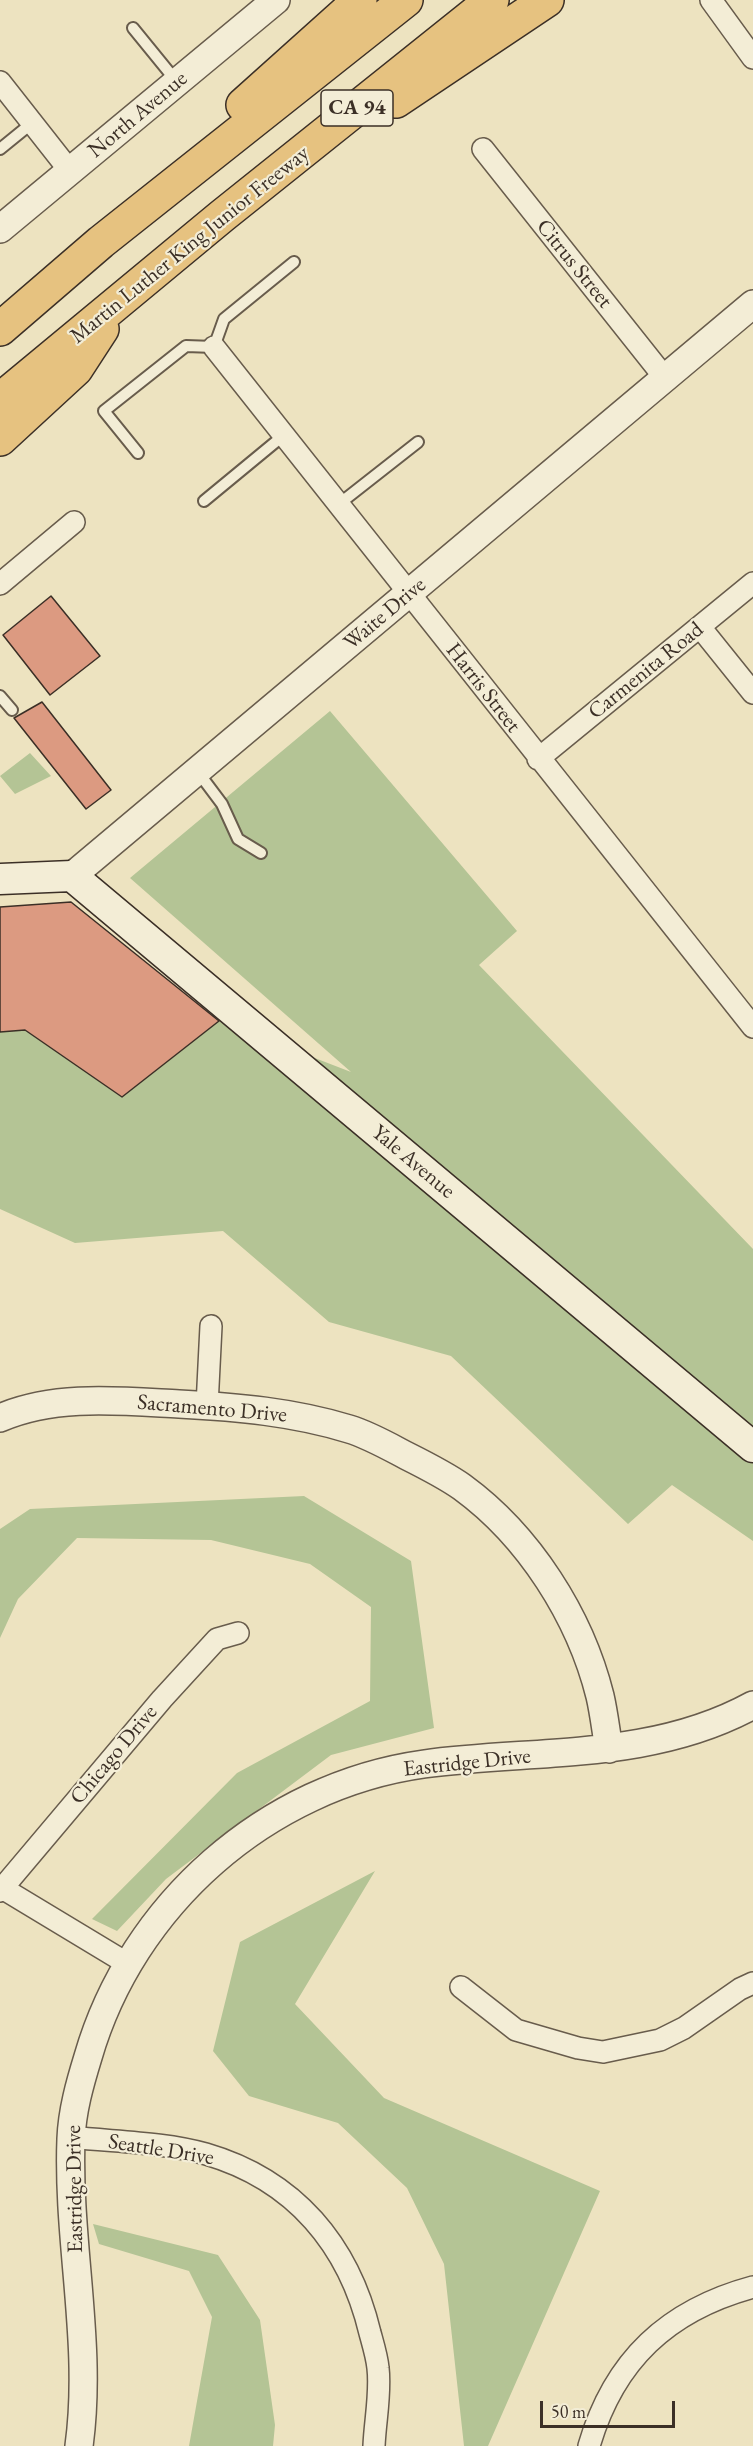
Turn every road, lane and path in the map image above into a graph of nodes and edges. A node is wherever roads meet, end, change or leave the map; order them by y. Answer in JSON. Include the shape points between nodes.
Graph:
{"nodes":[{"id":1,"x":276,"y":0,"type":"edge"},
{"id":2,"x":360,"y":0,"type":"edge"},
{"id":3,"x":406,"y":0,"type":"edge"},
{"id":4,"x":492,"y":0,"type":"edge"},
{"id":5,"x":547,"y":0,"type":"edge"},
{"id":6,"x":711,"y":0,"type":"edge"},
{"id":7,"x":133,"y":28,"type":"dead end"},
{"id":8,"x":753,"y":58,"type":"edge"},
{"id":9,"x":0,"y":82,"type":"edge"},
{"id":10,"x":177,"y":82,"type":"junction"},
{"id":11,"x":32,"y":123,"type":"junction"},
{"id":12,"x":0,"y":149,"type":"edge"},
{"id":13,"x":483,"y":149,"type":"dead end"},
{"id":14,"x":70,"y":171,"type":"junction"},
{"id":15,"x":175,"y":183,"type":"junction"},
{"id":16,"x":222,"y":216,"type":"junction"},
{"id":17,"x":0,"y":229,"type":"edge"},
{"id":18,"x":294,"y":261,"type":"dead end"},
{"id":19,"x":118,"y":303,"type":"junction"},
{"id":20,"x":753,"y":304,"type":"edge"},
{"id":21,"x":0,"y":329,"type":"edge"},
{"id":22,"x":214,"y":347,"type":"junction"},
{"id":23,"x":665,"y":378,"type":"junction"},
{"id":24,"x":0,"y":400,"type":"edge"},
{"id":25,"x":284,"y":435,"type":"junction"},
{"id":26,"x":0,"y":439,"type":"edge"},
{"id":27,"x":418,"y":442,"type":"dead end"},
{"id":28,"x":138,"y":453,"type":"dead end"},
{"id":29,"x":204,"y":501,"type":"dead end"},
{"id":30,"x":339,"y":504,"type":"junction"},
{"id":31,"x":74,"y":522,"type":"dead end"},
{"id":32,"x":753,"y":583,"type":"edge"},
{"id":33,"x":0,"y":584,"type":"edge"},
{"id":34,"x":410,"y":593,"type":"junction"},
{"id":35,"x":700,"y":627,"type":"junction"},
{"id":36,"x":753,"y":693,"type":"edge"},
{"id":37,"x":0,"y":696,"type":"edge"},
{"id":38,"x":12,"y":710,"type":"dead end"},
{"id":39,"x":538,"y":759,"type":"junction"},
{"id":40,"x":198,"y":772,"type":"junction"},
{"id":41,"x":261,"y":853,"type":"dead end"},
{"id":42,"x":72,"y":876,"type":"junction"},
{"id":43,"x":0,"y":879,"type":"edge"},
{"id":44,"x":753,"y":1028,"type":"edge"},
{"id":45,"x":211,"y":1326,"type":"dead end"},
{"id":46,"x":207,"y":1406,"type":"junction"},
{"id":47,"x":0,"y":1415,"type":"edge"},
{"id":48,"x":753,"y":1447,"type":"edge"},
{"id":49,"x":238,"y":1633,"type":"dead end"},
{"id":50,"x":753,"y":1705,"type":"edge"},
{"id":51,"x":609,"y":1749,"type":"junction"},
{"id":52,"x":1,"y":1889,"type":"edge"},
{"id":53,"x":128,"y":1964,"type":"junction"},
{"id":54,"x":753,"y":1983,"type":"edge"},
{"id":55,"x":461,"y":1987,"type":"dead end"},
{"id":56,"x":70,"y":2137,"type":"junction"},
{"id":57,"x":753,"y":2287,"type":"edge"},
{"id":58,"x":79,"y":2446,"type":"edge"},
{"id":59,"x":374,"y":2446,"type":"edge"},
{"id":60,"x":589,"y":2446,"type":"edge"}],
"edges":[{"from":1,"to":10,"type":"street","name":"North Avenue"},
{"from":2,"to":15,"type":"highway","via":[[265,83],[206,142]]},
{"from":3,"to":15,"type":"highway","number":"CA 94"},
{"from":4,"to":16,"type":"highway","name":"Martin Luther King Junior Freeway","number":"CA 94"},
{"from":5,"to":16,"type":"highway"},
{"from":6,"to":8,"type":"street"},
{"from":7,"to":10,"type":"lane"},
{"from":9,"to":11,"type":"street"},
{"from":10,"to":14,"type":"street","name":"North Avenue"},
{"from":11,"to":12,"type":"lane"},
{"from":11,"to":14,"type":"street"},
{"from":13,"to":23,"type":"street","name":"Citrus Street"},
{"from":14,"to":17,"type":"street","name":"North Avenue"},
{"from":15,"to":21,"type":"highway","number":"CA 94"},
{"from":16,"to":19,"type":"highway","name":"Martin Luther King Junior Freeway","number":"CA 94"},
{"from":18,"to":22,"type":"lane","via":[[224,319]]},
{"from":19,"to":24,"type":"highway","name":"Martin Luther King Junior Freeway","number":"CA 94"},
{"from":19,"to":26,"type":"highway","via":[[76,369]]},
{"from":20,"to":23,"type":"street","name":"Waite Drive"},
{"from":22,"to":25,"type":"street","name":"Harris Street"},
{"from":22,"to":28,"type":"lane","via":[[186,346],[104,411]]},
{"from":23,"to":34,"type":"street","name":"Waite Drive"},
{"from":25,"to":29,"type":"lane"},
{"from":25,"to":30,"type":"street","name":"Harris Street"},
{"from":27,"to":30,"type":"lane"},
{"from":30,"to":34,"type":"street","name":"Harris Street"},
{"from":31,"to":33,"type":"street"},
{"from":32,"to":35,"type":"street","name":"Carmenita Road"},
{"from":34,"to":39,"type":"street","name":"Harris Street"},
{"from":34,"to":40,"type":"street","name":"Waite Drive"},
{"from":35,"to":36,"type":"street"},
{"from":35,"to":39,"type":"street","name":"Carmenita Road"},
{"from":37,"to":38,"type":"lane"},
{"from":39,"to":44,"type":"street","name":"Harris Street"},
{"from":40,"to":41,"type":"lane","via":[[222,804],[238,838]]},
{"from":40,"to":42,"type":"street","name":"Waite Drive"},
{"from":42,"to":43,"type":"main road"},
{"from":42,"to":48,"type":"main road","name":"Yale Avenue"},
{"from":45,"to":46,"type":"street"},
{"from":46,"to":47,"type":"street","name":"Sacramento Drive","via":[[98,1401]]},
{"from":46,"to":51,"type":"street","name":"Sacramento Drive","via":[[258,1408],[351,1429],[462,1487],[499,1520],[558,1594],[599,1695]]},
{"from":49,"to":52,"type":"street","name":"Chicago Drive","via":[[217,1639]]},
{"from":50,"to":51,"type":"street","name":"Eastridge Drive","via":[[711,1725],[657,1741]]},
{"from":51,"to":53,"type":"street","name":"Eastridge Drive","via":[[422,1764],[364,1778],[308,1799],[256,1828],[209,1864],[158,1919]]},
{"from":52,"to":53,"type":"street"},
{"from":53,"to":56,"type":"street","name":"Eastridge Drive","via":[[97,2027]]},
{"from":54,"to":55,"type":"street","via":[[660,2040],[603,2052],[516,2030]]},
{"from":56,"to":58,"type":"street","name":"Eastridge Drive","via":[[84,2372]]},
{"from":56,"to":59,"type":"street","name":"Seattle Drive","via":[[180,2148],[223,2160],[270,2183],[310,2216],[351,2272],[364,2307],[378,2368]]},
{"from":57,"to":60,"type":"street","via":[[702,2303],[641,2349],[616,2383]]}]}
